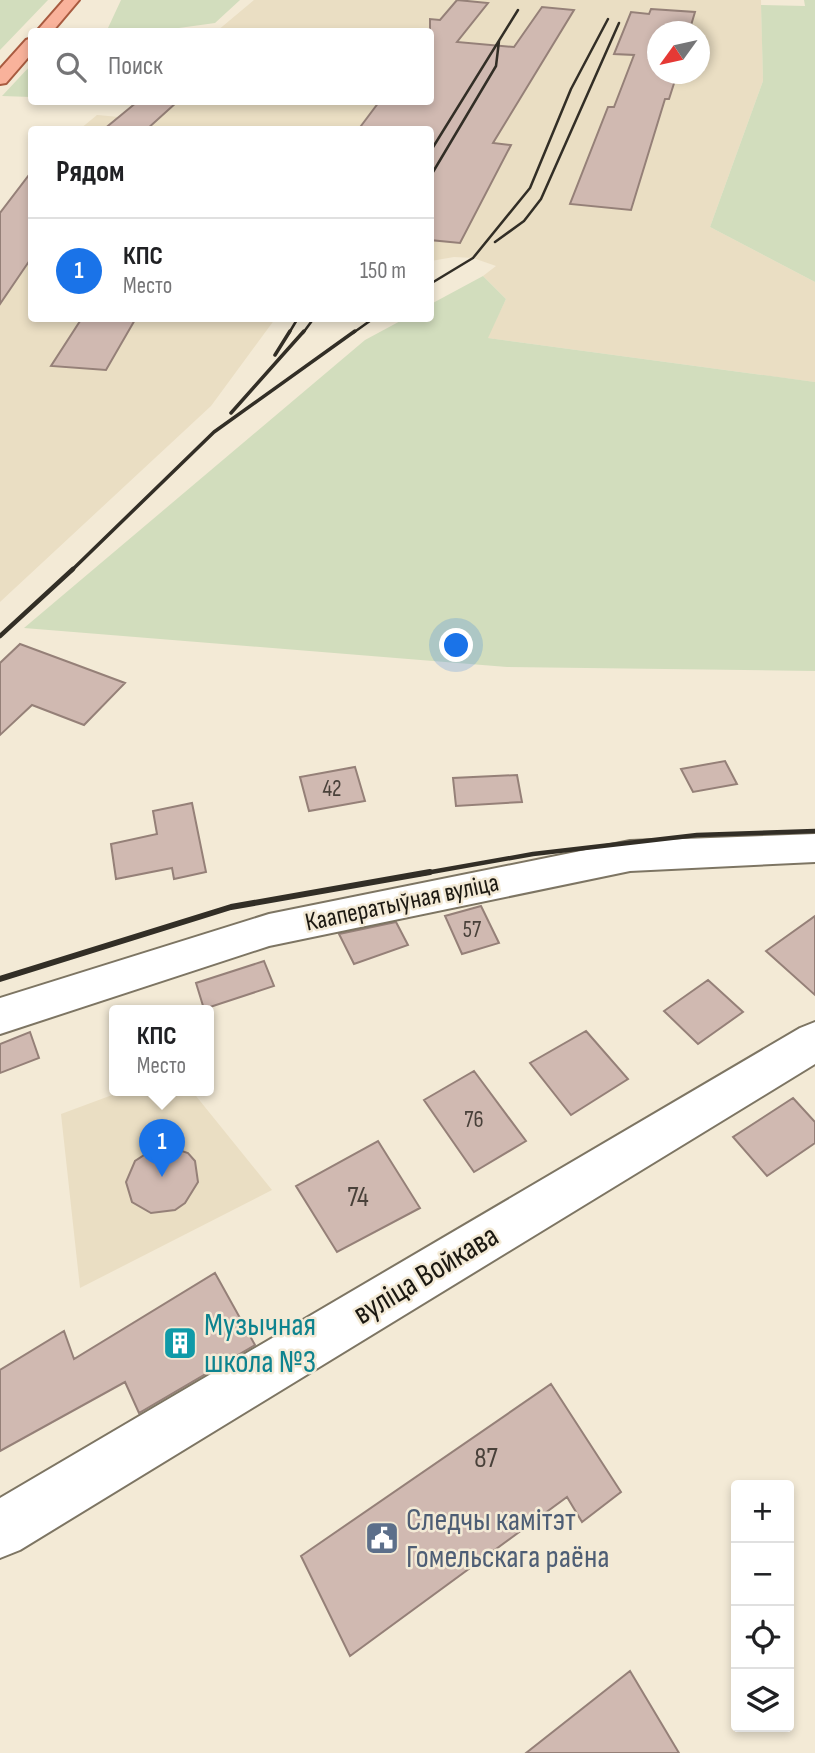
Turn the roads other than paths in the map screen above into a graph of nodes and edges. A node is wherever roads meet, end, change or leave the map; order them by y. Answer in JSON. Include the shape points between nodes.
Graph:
{"nodes":[{"id":1,"x":72,"y":0,"type":"edge"},
{"id":2,"x":47,"y":28,"type":"edge"},
{"id":3,"x":28,"y":48,"type":"edge"},
{"id":4,"x":0,"y":79,"type":"edge"},
{"id":5,"x":815,"y":848,"type":"edge"},
{"id":6,"x":0,"y":1016,"type":"edge"},
{"id":7,"x":815,"y":1041,"type":"edge"},
{"id":8,"x":0,"y":1530,"type":"edge"}],
"edges":[{"from":1,"to":2,"type":"main road"},
{"from":3,"to":4,"type":"main road"},
{"from":5,"to":6,"type":"street","name":"Кааператыўная вуліца","via":[[630,856],[269,930]]},
{"from":7,"to":8,"type":"street","name":"вуліца Войкава"}]}
